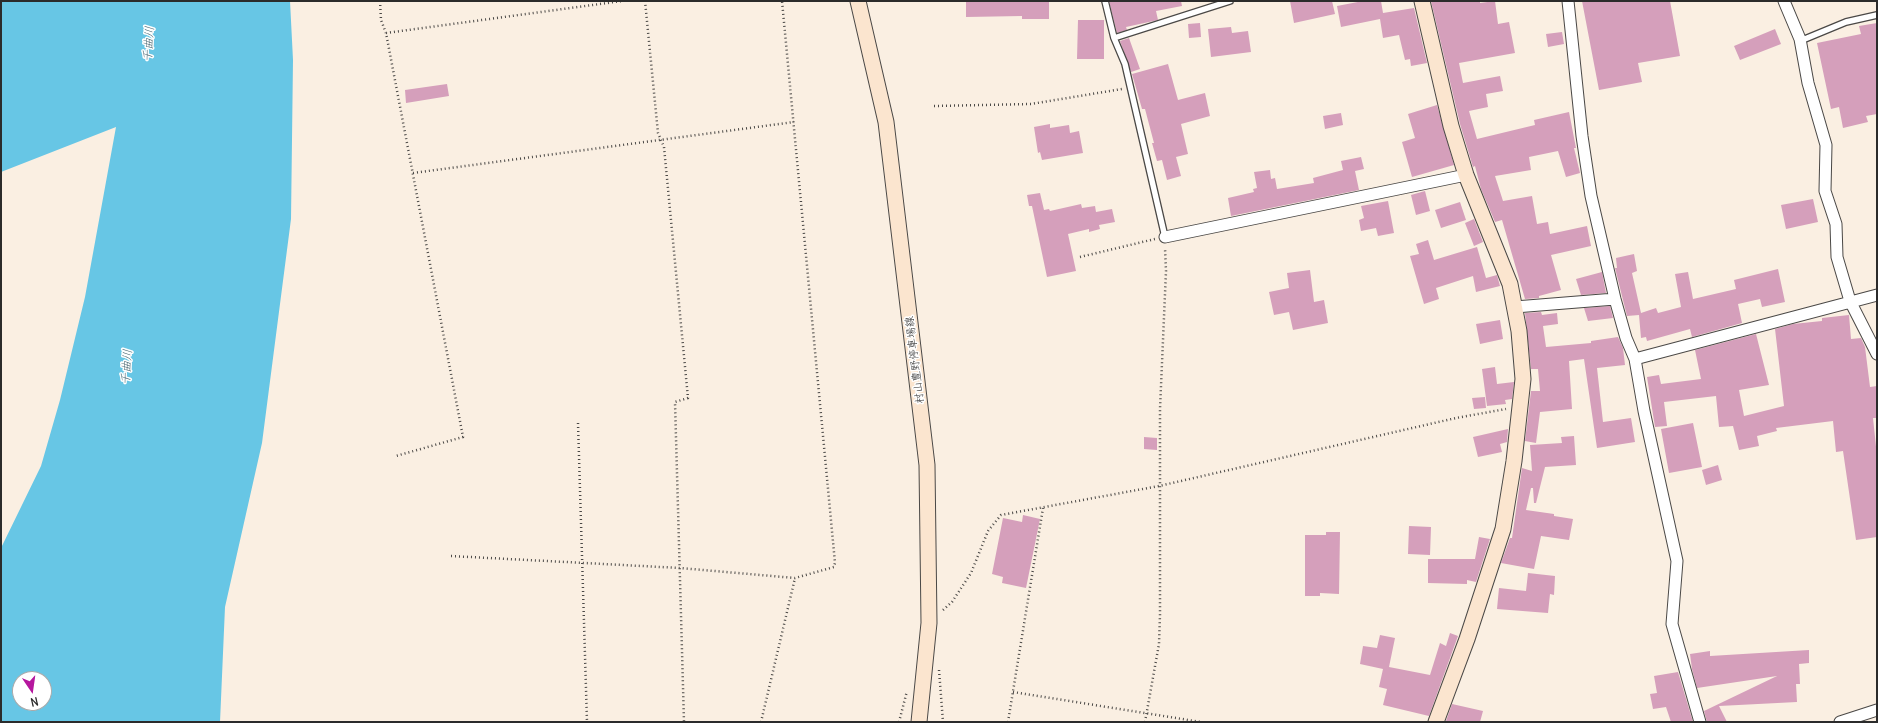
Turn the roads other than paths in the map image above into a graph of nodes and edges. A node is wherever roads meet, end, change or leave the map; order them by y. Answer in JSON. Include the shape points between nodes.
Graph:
{"nodes":[{"id":1,"x":858,"y":1,"type":"edge"},
{"id":2,"x":1105,"y":1,"type":"edge"},
{"id":3,"x":1230,"y":1,"type":"edge"},
{"id":4,"x":1422,"y":1,"type":"edge"},
{"id":5,"x":1568,"y":1,"type":"edge"},
{"id":6,"x":1784,"y":1,"type":"edge"},
{"id":7,"x":1877,"y":15,"type":"edge"},
{"id":8,"x":1114,"y":38,"type":"junction"},
{"id":9,"x":1800,"y":41,"type":"junction"},
{"id":10,"x":1466,"y":175,"type":"junction"},
{"id":11,"x":1165,"y":237,"type":"joint"},
{"id":12,"x":1877,"y":295,"type":"edge"},
{"id":13,"x":1615,"y":299,"type":"junction"},
{"id":14,"x":1850,"y":301,"type":"junction"},
{"id":15,"x":1515,"y":308,"type":"junction"},
{"id":16,"x":1877,"y":354,"type":"edge"},
{"id":17,"x":1634,"y":359,"type":"junction"},
{"id":18,"x":1877,"y":710,"type":"edge"},
{"id":19,"x":920,"y":722,"type":"edge"},
{"id":20,"x":1436,"y":722,"type":"edge"},
{"id":21,"x":1700,"y":722,"type":"edge"},
{"id":22,"x":1840,"y":722,"type":"edge"}],
"edges":[{"from":1,"to":19,"type":"street","name":"村山豊野停車場線","via":[[886,122],[927,465],[929,623]]},
{"from":2,"to":8,"type":"lane"},
{"from":3,"to":8,"type":"lane"},
{"from":4,"to":10,"type":"street","via":[[1451,126]]},
{"from":5,"to":13,"type":"street","via":[[1590,196]]},
{"from":6,"to":9,"type":"street"},
{"from":7,"to":9,"type":"lane","via":[[1846,22]]},
{"from":8,"to":11,"type":"lane","via":[[1130,87]]},
{"from":9,"to":14,"type":"street","via":[[1808,83],[1826,145],[1825,191],[1836,224],[1837,257]]},
{"from":10,"to":11,"type":"street"},
{"from":10,"to":15,"type":"street","via":[[1510,284]]},
{"from":12,"to":14,"type":"street"},
{"from":13,"to":15,"type":"street"},
{"from":13,"to":17,"type":"street"},
{"from":14,"to":16,"type":"street"},
{"from":14,"to":17,"type":"street"},
{"from":15,"to":20,"type":"street","via":[[1522,379],[1514,461],[1502,529],[1467,639]]},
{"from":17,"to":21,"type":"street","via":[[1677,561],[1672,624]]},
{"from":18,"to":22,"type":"street"}]}
